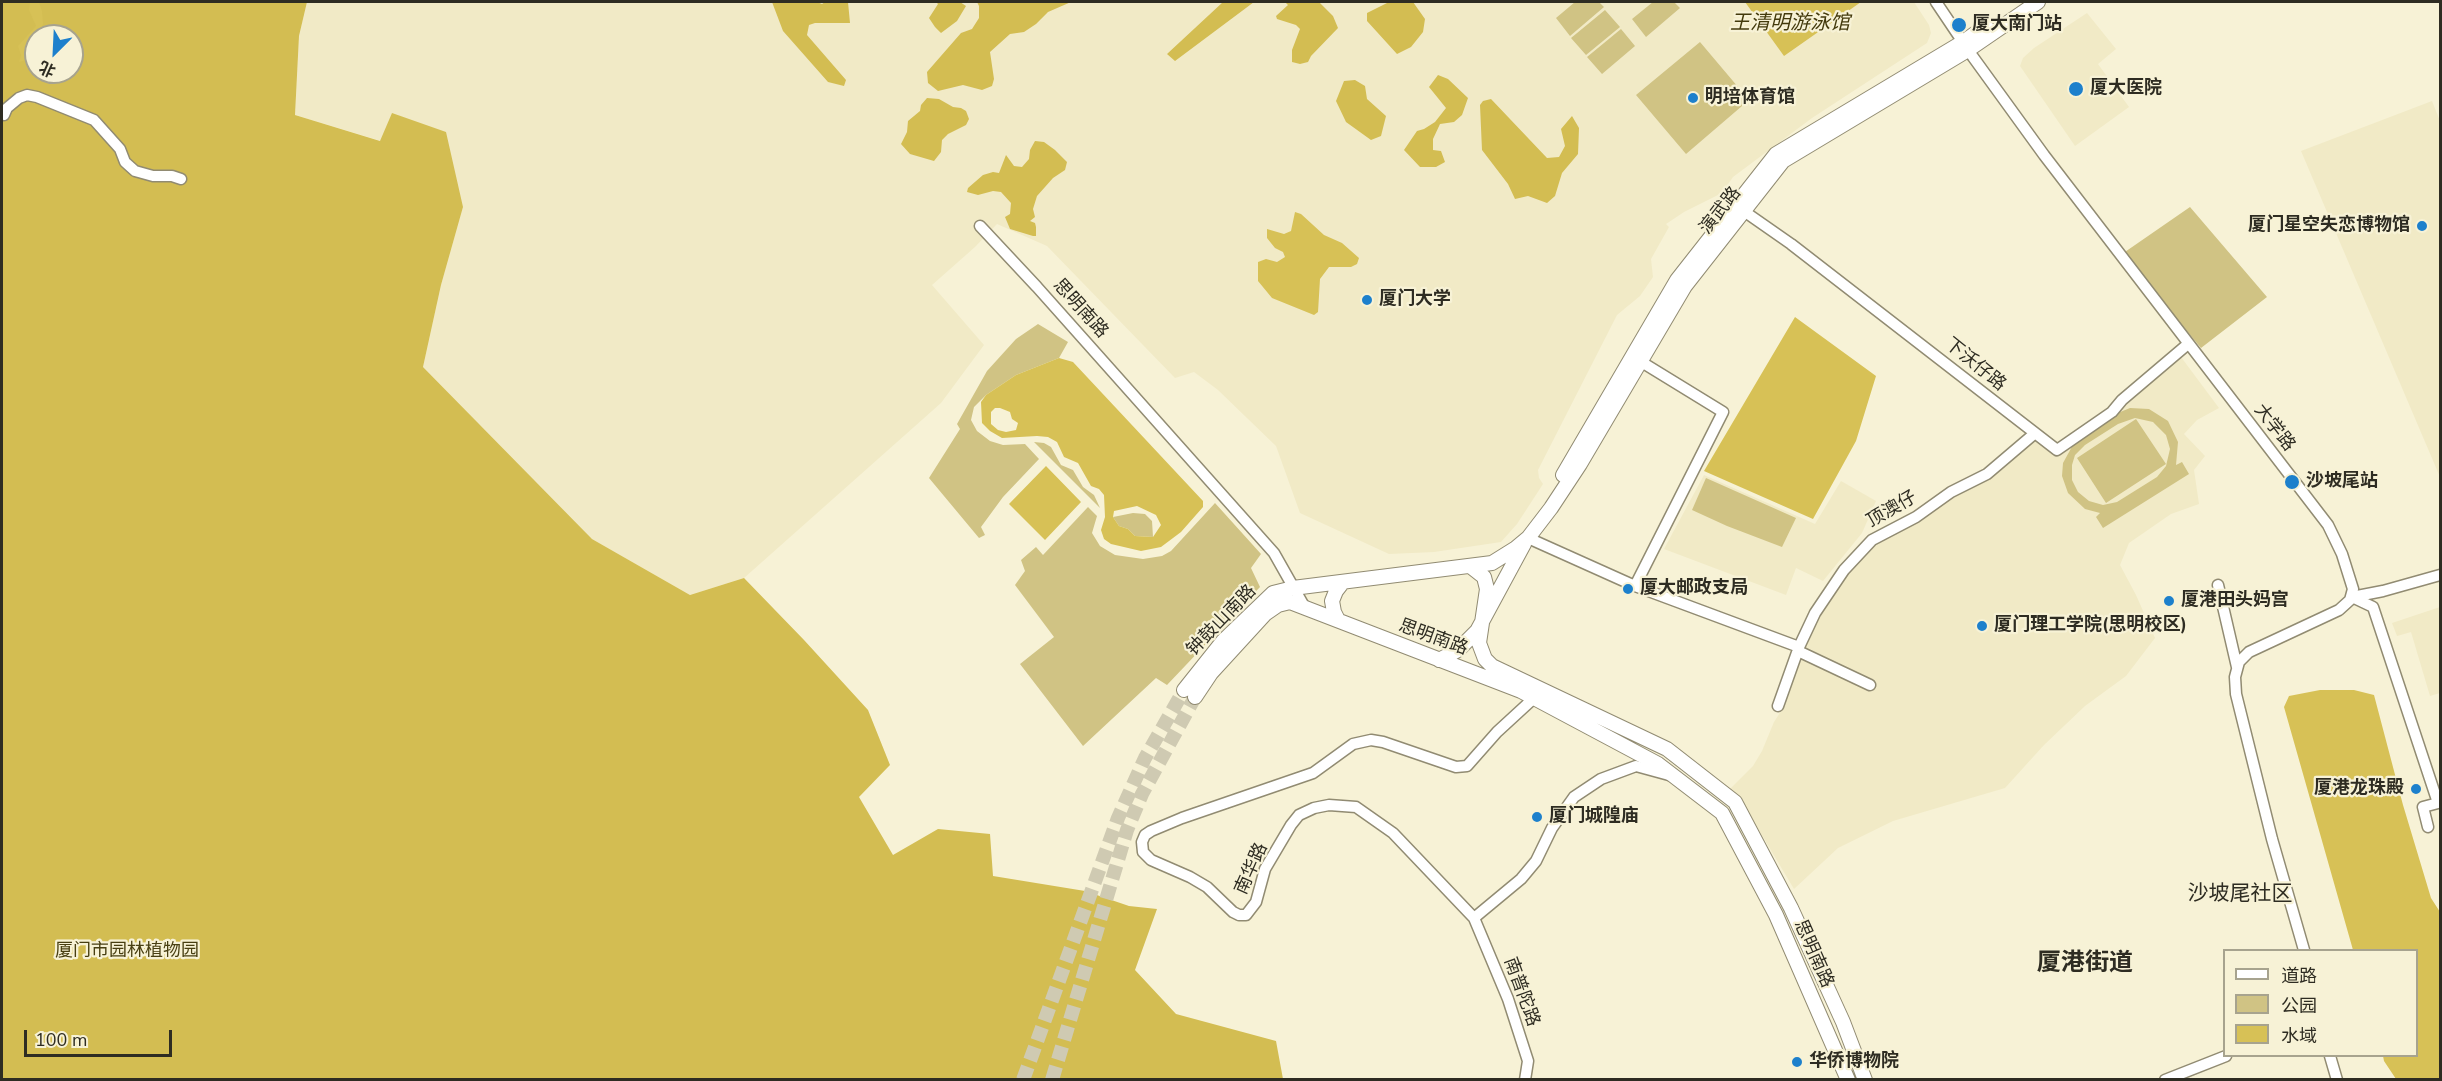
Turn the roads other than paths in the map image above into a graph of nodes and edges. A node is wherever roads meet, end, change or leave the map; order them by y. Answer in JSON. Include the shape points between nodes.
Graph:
{"nodes":[{"id":1,"x":1936,"y":2,"type":"edge"},
{"id":2,"x":2022,"y":2,"type":"edge"},
{"id":3,"x":2038,"y":2,"type":"edge"},
{"id":4,"x":1966,"y":46,"type":"junction"},
{"id":5,"x":4,"y":115,"type":"dead end"},
{"id":6,"x":182,"y":179,"type":"dead end"},
{"id":7,"x":1740,"y":208,"type":"junction"},
{"id":8,"x":980,"y":226,"type":"dead end"},
{"id":9,"x":2188,"y":344,"type":"junction"},
{"id":10,"x":1637,"y":358,"type":"junction"},
{"id":11,"x":2034,"y":434,"type":"junction"},
{"id":12,"x":1528,"y":538,"type":"junction"},
{"id":13,"x":1470,"y":566,"type":"junction"},
{"id":14,"x":2440,"y":575,"type":"edge"},
{"id":15,"x":1343,"y":582,"type":"junction"},
{"id":16,"x":2218,"y":585,"type":"dead end"},
{"id":17,"x":1635,"y":586,"type":"junction"},
{"id":18,"x":1293,"y":588,"type":"junction"},
{"id":19,"x":2352,"y":597,"type":"junction"},
{"id":20,"x":1304,"y":606,"type":"junction"},
{"id":21,"x":1484,"y":618,"type":"junction"},
{"id":22,"x":1338,"y":620,"type":"junction"},
{"id":23,"x":1799,"y":649,"type":"junction"},
{"id":24,"x":1439,"y":660,"type":"junction"},
{"id":25,"x":2237,"y":667,"type":"junction"},
{"id":26,"x":1870,"y":685,"type":"dead end"},
{"id":27,"x":1534,"y":698,"type":"junction"},
{"id":28,"x":1778,"y":706,"type":"dead end"},
{"id":29,"x":1674,"y":776,"type":"junction"},
{"id":30,"x":2428,"y":827,"type":"dead end"},
{"id":31,"x":1474,"y":918,"type":"junction"},
{"id":32,"x":2303,"y":949,"type":"edge"},
{"id":33,"x":2223,"y":1057,"type":"edge"},
{"id":34,"x":2330,"y":1057,"type":"edge"},
{"id":35,"x":1525,"y":1080,"type":"edge"},
{"id":36,"x":1848,"y":1080,"type":"edge"},
{"id":37,"x":1865,"y":1080,"type":"edge"},
{"id":38,"x":2165,"y":1080,"type":"edge"},
{"id":39,"x":2337,"y":1080,"type":"edge"}],
"edges":[{"from":1,"to":4,"type":"street","name":"大学路"},
{"from":2,"to":4,"type":"main road","name":"演武路"},
{"from":3,"to":4,"type":"main road","name":"演武路"},
{"from":4,"to":7,"type":"main road","name":"演武路","via":[[1776,154]]},
{"from":4,"to":9,"type":"street","name":"大学路"},
{"from":5,"to":6,"type":"street","via":[[19,98],[37,97],[94,120],[135,171]]},
{"from":7,"to":10,"type":"main road","name":"演武路","via":[[1677,280]]},
{"from":7,"to":11,"type":"street","name":"下沃仔路"},
{"from":8,"to":18,"type":"street","name":"思明南路","via":[[1274,553]]},
{"from":9,"to":11,"type":"street","name":"下沃仔路","via":[[2112,412],[2056,450]]},
{"from":9,"to":19,"type":"street","name":"大学路","via":[[2328,525],[2342,554]]},
{"from":10,"to":12,"type":"main road","name":"演武路"},
{"from":10,"to":17,"type":"street","via":[[1723,412]]},
{"from":11,"to":23,"type":"street","name":"顶澳仔","via":[[1987,474],[1872,540],[1815,613]]},
{"from":12,"to":13,"type":"main road","name":"钟鼓山南路","via":[[1492,562]]},
{"from":12,"to":17,"type":"street"},
{"from":12,"to":21,"type":"main road","name":"演武路"},
{"from":13,"to":15,"type":"main road","name":"钟鼓山南路"},
{"from":13,"to":21,"type":"main road","name":"思明南路","via":[[1484,577]]},
{"from":14,"to":19,"type":"street"},
{"from":15,"to":18,"type":"main road","name":"钟鼓山南路"},
{"from":15,"to":22,"type":"main road","via":[[1332,602]]},
{"from":16,"to":25,"type":"street"},
{"from":17,"to":23,"type":"street"},
{"from":18,"to":20,"type":"street","name":"思明南路"},
{"from":18,"to":20,"type":"main road","name":"钟鼓山南路","via":[[1273,593],[1223,641],[1189,694],[1265,614],[1290,602]]},
{"from":19,"to":25,"type":"street","via":[[2339,610],[2249,652]]},
{"from":19,"to":30,"type":"street","via":[[2373,607],[2438,803],[2423,807]]},
{"from":20,"to":22,"type":"main road","name":"思明南路"},
{"from":21,"to":24,"type":"main road","name":"演武路","via":[[1465,645]]},
{"from":21,"to":37,"type":"main road","name":"思明南路","via":[[1480,650],[1492,666],[1667,749],[1735,802],[1791,908]]},
{"from":22,"to":24,"type":"main road","name":"思明南路"},
{"from":23,"to":26,"type":"street"},
{"from":23,"to":28,"type":"street","name":"顶澳仔"},
{"from":24,"to":27,"type":"main road","name":"思明南路"},
{"from":25,"to":32,"type":"street","via":[[2236,694]]},
{"from":27,"to":29,"type":"main road","name":"思明南路"},
{"from":27,"to":31,"type":"street","name":"南华路","via":[[1467,766],[1456,767],[1383,742],[1353,744],[1313,773],[1182,818],[1151,831],[1142,842],[1143,852],[1151,860],[1190,877],[1233,912],[1246,915],[1256,902],[1266,869],[1299,815],[1329,805],[1356,807],[1393,833]]},
{"from":29,"to":31,"type":"street","via":[[1636,766],[1601,779],[1574,797],[1552,828],[1536,861],[1521,879]]},
{"from":29,"to":36,"type":"main road","name":"思明南路","via":[[1722,813],[1776,915]]},
{"from":31,"to":35,"type":"street","name":"南普陀路","via":[[1508,999],[1528,1061]]},
{"from":33,"to":38,"type":"street"},
{"from":34,"to":39,"type":"street"}]}
